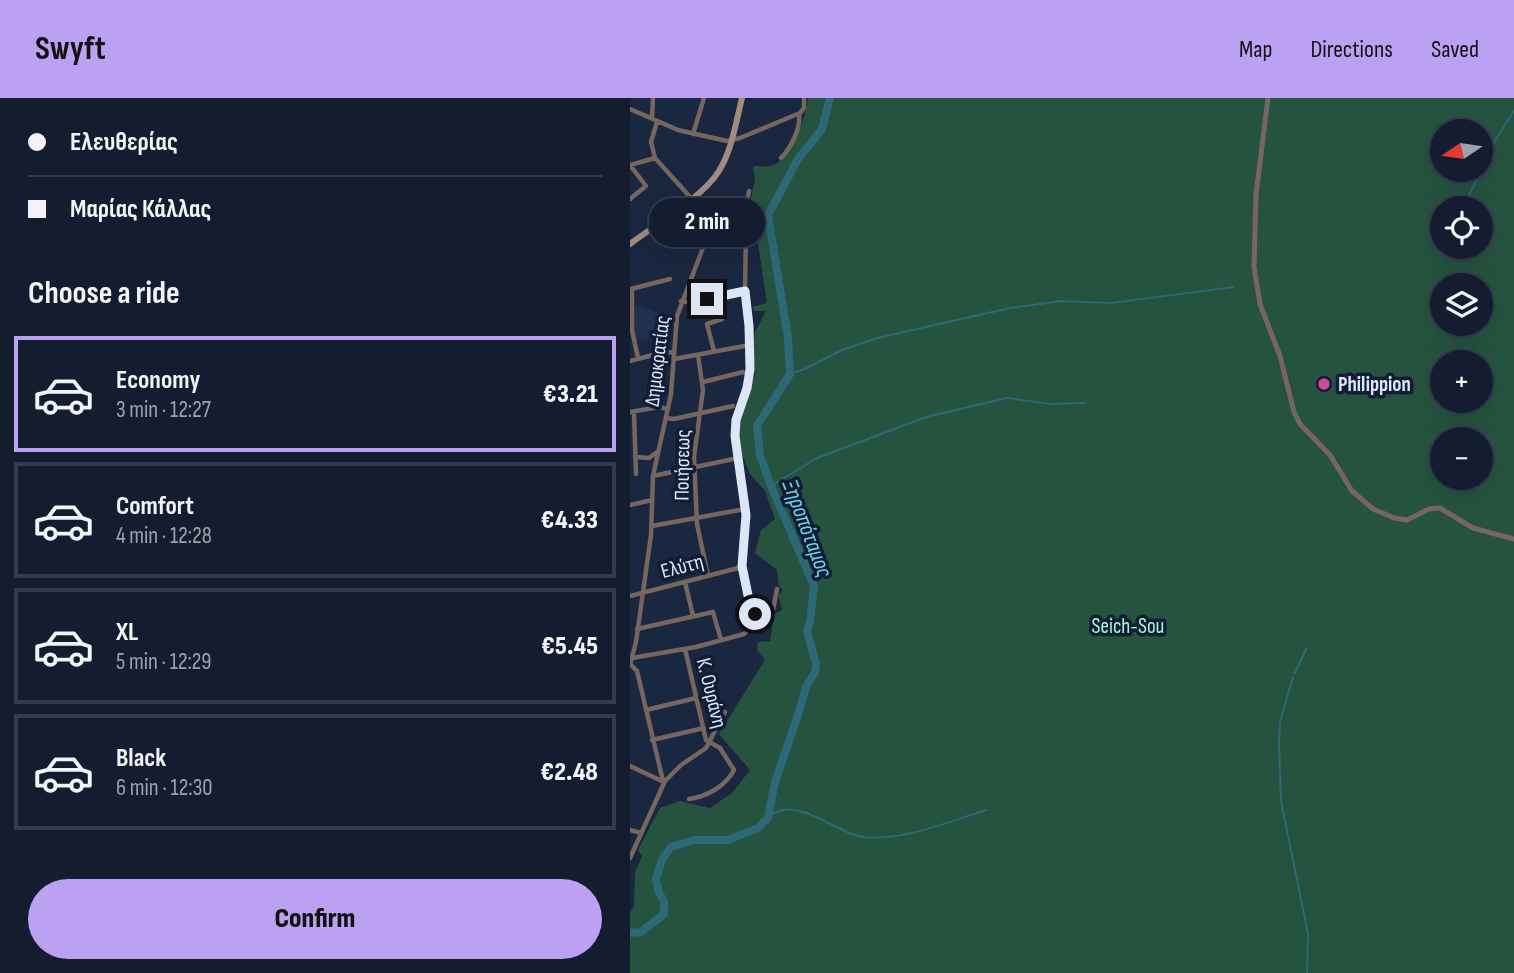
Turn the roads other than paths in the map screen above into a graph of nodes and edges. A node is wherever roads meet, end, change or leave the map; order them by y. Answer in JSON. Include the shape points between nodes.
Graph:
{"nodes":[{"id":1,"x":653,"y":98,"type":"edge"},
{"id":2,"x":704,"y":98,"type":"edge"},
{"id":3,"x":742,"y":98,"type":"edge"},
{"id":4,"x":804,"y":98,"type":"edge"},
{"id":5,"x":1268,"y":98,"type":"edge"},
{"id":6,"x":630,"y":109,"type":"edge"},
{"id":7,"x":799,"y":114,"type":"junction"},
{"id":8,"x":654,"y":120,"type":"junction"},
{"id":9,"x":693,"y":134,"type":"junction"},
{"id":10,"x":730,"y":141,"type":"junction"},
{"id":11,"x":655,"y":158,"type":"junction"},
{"id":12,"x":781,"y":158,"type":"dead end"},
{"id":13,"x":630,"y":165,"type":"edge"},
{"id":14,"x":749,"y":191,"type":"dead end"},
{"id":15,"x":693,"y":197,"type":"junction"},
{"id":16,"x":630,"y":199,"type":"edge"},
{"id":17,"x":742,"y":225,"type":"junction"},
{"id":18,"x":711,"y":226,"type":"junction"},
{"id":19,"x":630,"y":244,"type":"edge"},
{"id":20,"x":670,"y":279,"type":"dead end"},
{"id":21,"x":631,"y":289,"type":"edge"},
{"id":22,"x":745,"y":291,"type":"junction"},
{"id":23,"x":681,"y":301,"type":"junction"},
{"id":24,"x":722,"y":319,"type":"dead end"},
{"id":25,"x":750,"y":345,"type":"junction"},
{"id":26,"x":714,"y":351,"type":"junction"},
{"id":27,"x":674,"y":352,"type":"junction"},
{"id":28,"x":698,"y":355,"type":"junction"},
{"id":29,"x":638,"y":358,"type":"junction"},
{"id":30,"x":674,"y":359,"type":"junction"},
{"id":31,"x":630,"y":361,"type":"edge"},
{"id":32,"x":743,"y":372,"type":"dead end"},
{"id":33,"x":703,"y":382,"type":"junction"},
{"id":34,"x":733,"y":406,"type":"dead end"},
{"id":35,"x":668,"y":409,"type":"junction"},
{"id":36,"x":632,"y":412,"type":"edge"},
{"id":37,"x":700,"y":414,"type":"junction"},
{"id":38,"x":666,"y":418,"type":"junction"},
{"id":39,"x":632,"y":440,"type":"edge"},
{"id":40,"x":658,"y":452,"type":"junction"},
{"id":41,"x":635,"y":457,"type":"junction"},
{"id":42,"x":738,"y":458,"type":"junction"},
{"id":43,"x":695,"y":468,"type":"junction"},
{"id":44,"x":636,"y":474,"type":"dead end"},
{"id":45,"x":653,"y":477,"type":"junction"},
{"id":46,"x":652,"y":500,"type":"junction"},
{"id":47,"x":630,"y":505,"type":"edge"},
{"id":48,"x":746,"y":509,"type":"junction"},
{"id":49,"x":697,"y":518,"type":"junction"},
{"id":50,"x":652,"y":526,"type":"junction"},
{"id":51,"x":1514,"y":539,"type":"edge"},
{"id":52,"x":742,"y":566,"type":"junction"},
{"id":53,"x":708,"y":576,"type":"junction"},
{"id":54,"x":685,"y":582,"type":"junction"},
{"id":55,"x":777,"y":589,"type":"dead end"},
{"id":56,"x":642,"y":593,"type":"junction"},
{"id":57,"x":630,"y":596,"type":"edge"},
{"id":58,"x":751,"y":610,"type":"junction"},
{"id":59,"x":693,"y":616,"type":"junction"},
{"id":60,"x":638,"y":629,"type":"junction"},
{"id":61,"x":721,"y":639,"type":"junction"},
{"id":62,"x":685,"y":649,"type":"junction"},
{"id":63,"x":632,"y":658,"type":"junction"},
{"id":64,"x":630,"y":665,"type":"edge"},
{"id":65,"x":696,"y":698,"type":"junction"},
{"id":66,"x":646,"y":710,"type":"junction"},
{"id":67,"x":725,"y":712,"type":"dead end"},
{"id":68,"x":704,"y":729,"type":"junction"},
{"id":69,"x":652,"y":740,"type":"junction"},
{"id":70,"x":710,"y":743,"type":"junction"},
{"id":71,"x":630,"y":766,"type":"edge"},
{"id":72,"x":673,"y":773,"type":"junction"},
{"id":73,"x":660,"y":774,"type":"junction"},
{"id":74,"x":652,"y":777,"type":"junction"},
{"id":75,"x":664,"y":782,"type":"junction"},
{"id":76,"x":689,"y":799,"type":"dead end"},
{"id":77,"x":630,"y":830,"type":"edge"},
{"id":78,"x":641,"y":833,"type":"junction"},
{"id":79,"x":630,"y":858,"type":"edge"}],
"edges":[{"from":1,"to":8,"type":"street"},
{"from":2,"to":9,"type":"street"},
{"from":3,"to":10,"type":"main road"},
{"from":4,"to":7,"type":"street"},
{"from":5,"to":51,"type":"street","via":[[1256,195],[1254,267],[1260,304],[1300,424],[1330,455],[1352,491],[1373,509],[1407,520],[1440,508],[1473,528]]},
{"from":6,"to":8,"type":"street"},
{"from":7,"to":10,"type":"street"},
{"from":7,"to":12,"type":"street","via":[[799,124]]},
{"from":8,"to":9,"type":"street"},
{"from":8,"to":11,"type":"street","via":[[651,141]]},
{"from":9,"to":10,"type":"street"},
{"from":10,"to":15,"type":"main road","via":[[718,172]]},
{"from":11,"to":13,"type":"street"},
{"from":11,"to":15,"type":"street"},
{"from":13,"to":16,"type":"street","via":[[646,186]]},
{"from":14,"to":17,"type":"street"},
{"from":15,"to":18,"type":"street"},
{"from":15,"to":19,"type":"main road"},
{"from":17,"to":18,"type":"street"},
{"from":17,"to":22,"type":"street","via":[[746,232]]},
{"from":18,"to":23,"type":"street","name":"Δημοκρατίας"},
{"from":20,"to":21,"type":"street"},
{"from":21,"to":29,"type":"street","via":[[631,327]]},
{"from":22,"to":23,"type":"street"},
{"from":22,"to":25,"type":"street"},
{"from":23,"to":27,"type":"street","name":"Δημοκρατίας"},
{"from":24,"to":26,"type":"street","via":[[707,324]]},
{"from":25,"to":26,"type":"street"},
{"from":25,"to":42,"type":"street","via":[[749,382],[735,428]]},
{"from":26,"to":28,"type":"street"},
{"from":27,"to":29,"type":"street"},
{"from":27,"to":30,"type":"street","name":"Δημοκρατίας"},
{"from":28,"to":30,"type":"street"},
{"from":28,"to":33,"type":"street","name":"Ποιήσεως"},
{"from":29,"to":31,"type":"street"},
{"from":30,"to":35,"type":"street","name":"Δημοκρατίας"},
{"from":32,"to":33,"type":"street"},
{"from":33,"to":37,"type":"street","name":"Ποιήσεως"},
{"from":34,"to":37,"type":"street"},
{"from":35,"to":36,"type":"street"},
{"from":35,"to":38,"type":"street","name":"Δημοκρατίας"},
{"from":36,"to":39,"type":"street"},
{"from":37,"to":38,"type":"street"},
{"from":37,"to":43,"type":"street","name":"Ποιήσεως"},
{"from":38,"to":40,"type":"street","name":"Δημοκρατίας"},
{"from":39,"to":41,"type":"street"},
{"from":40,"to":41,"type":"street","via":[[649,458]]},
{"from":40,"to":45,"type":"street","name":"Δημοκρατίας"},
{"from":41,"to":44,"type":"street"},
{"from":42,"to":43,"type":"street"},
{"from":42,"to":48,"type":"street"},
{"from":43,"to":45,"type":"street"},
{"from":43,"to":49,"type":"street","name":"Ποιήσεως"},
{"from":45,"to":46,"type":"street","name":"Δημοκρατίας"},
{"from":46,"to":47,"type":"street"},
{"from":46,"to":50,"type":"street","name":"Δημοκρατίας"},
{"from":48,"to":49,"type":"street"},
{"from":48,"to":52,"type":"street"},
{"from":49,"to":50,"type":"street"},
{"from":49,"to":53,"type":"street","name":"Ποιήσεως"},
{"from":50,"to":56,"type":"street","name":"Δημοκρατίας"},
{"from":52,"to":53,"type":"street","name":"Ελύτη"},
{"from":52,"to":58,"type":"street"},
{"from":53,"to":54,"type":"street","name":"Ελύτη"},
{"from":54,"to":56,"type":"street","name":"Ελύτη"},
{"from":54,"to":59,"type":"street"},
{"from":55,"to":58,"type":"street","via":[[773,610],[756,614]]},
{"from":56,"to":57,"type":"street","name":"Ελύτη"},
{"from":56,"to":60,"type":"street","name":"Δημοκρατίας"},
{"from":58,"to":61,"type":"street","via":[[746,633]]},
{"from":59,"to":60,"type":"street"},
{"from":59,"to":61,"type":"street","via":[[715,613]]},
{"from":60,"to":63,"type":"street","name":"Δημοκρατίας"},
{"from":61,"to":62,"type":"street"},
{"from":62,"to":63,"type":"street"},
{"from":62,"to":65,"type":"street","name":"Κ. Ουράνη"},
{"from":63,"to":64,"type":"street","name":"Δημοκρατίας"},
{"from":64,"to":66,"type":"street","via":[[636,668]]},
{"from":65,"to":66,"type":"street"},
{"from":65,"to":68,"type":"street","name":"Κ. Ουράνη"},
{"from":66,"to":69,"type":"street"},
{"from":67,"to":70,"type":"street"},
{"from":68,"to":69,"type":"street"},
{"from":68,"to":70,"type":"street","name":"Κ. Ουράνη"},
{"from":69,"to":73,"type":"street"},
{"from":70,"to":72,"type":"street"},
{"from":70,"to":76,"type":"street","name":"Κ. Ουράνη","via":[[722,750],[733,772],[706,795]]},
{"from":71,"to":74,"type":"street"},
{"from":72,"to":73,"type":"street"},
{"from":72,"to":75,"type":"street"},
{"from":73,"to":74,"type":"street"},
{"from":73,"to":75,"type":"street"},
{"from":74,"to":75,"type":"street"},
{"from":75,"to":78,"type":"street"},
{"from":77,"to":78,"type":"street"},
{"from":78,"to":79,"type":"street"}]}
